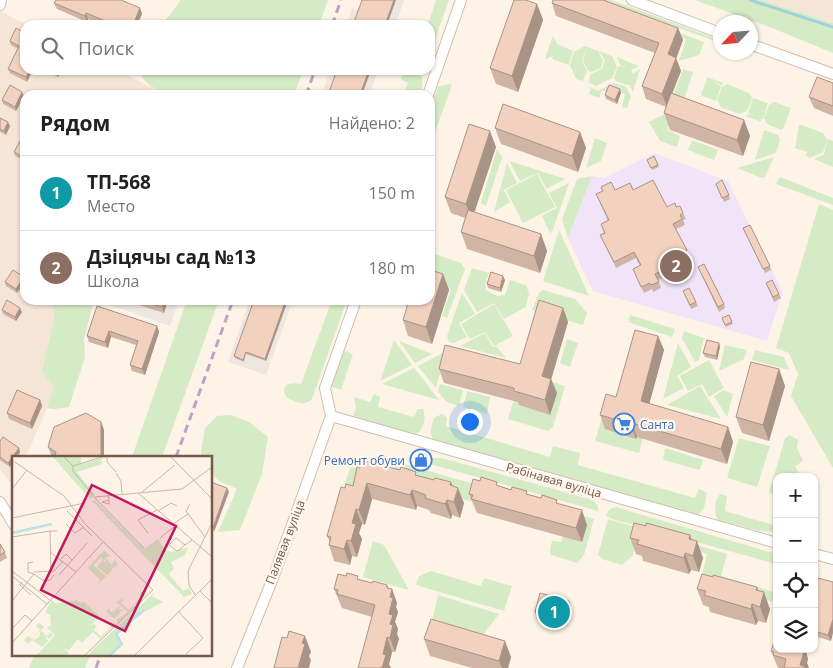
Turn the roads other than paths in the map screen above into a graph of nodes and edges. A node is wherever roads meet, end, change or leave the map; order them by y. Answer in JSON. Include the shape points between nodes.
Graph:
{"nodes":[{"id":1,"x":1,"y":0,"type":"edge"},
{"id":2,"x":461,"y":0,"type":"edge"},
{"id":3,"x":632,"y":0,"type":"edge"},
{"id":4,"x":0,"y":4,"type":"edge"},
{"id":5,"x":713,"y":30,"type":"edge"},
{"id":6,"x":758,"y":47,"type":"edge"},
{"id":7,"x":833,"y":74,"type":"edge"},
{"id":8,"x":435,"y":75,"type":"edge"},
{"id":9,"x":435,"y":75,"type":"edge"},
{"id":10,"x":430,"y":90,"type":"edge"},
{"id":11,"x":354,"y":305,"type":"edge"},
{"id":12,"x":332,"y":416,"type":"junction"},
{"id":13,"x":0,"y":502,"type":"edge"},
{"id":14,"x":12,"y":522,"type":"edge"},
{"id":15,"x":773,"y":542,"type":"edge"},
{"id":16,"x":818,"y":555,"type":"edge"},
{"id":17,"x":833,"y":559,"type":"edge"},
{"id":18,"x":237,"y":668,"type":"edge"}],
"edges":[{"from":1,"to":4,"type":"street"},
{"from":2,"to":8,"type":"street"},
{"from":3,"to":5,"type":"street"},
{"from":6,"to":7,"type":"street"},
{"from":9,"to":10,"type":"street"},
{"from":11,"to":12,"type":"street","via":[[325,388]]},
{"from":12,"to":15,"type":"street","name":"Рабінавая вуліца"},
{"from":12,"to":18,"type":"street","name":"Палявая вуліца"},
{"from":13,"to":14,"type":"street"},
{"from":16,"to":17,"type":"street"}]}
